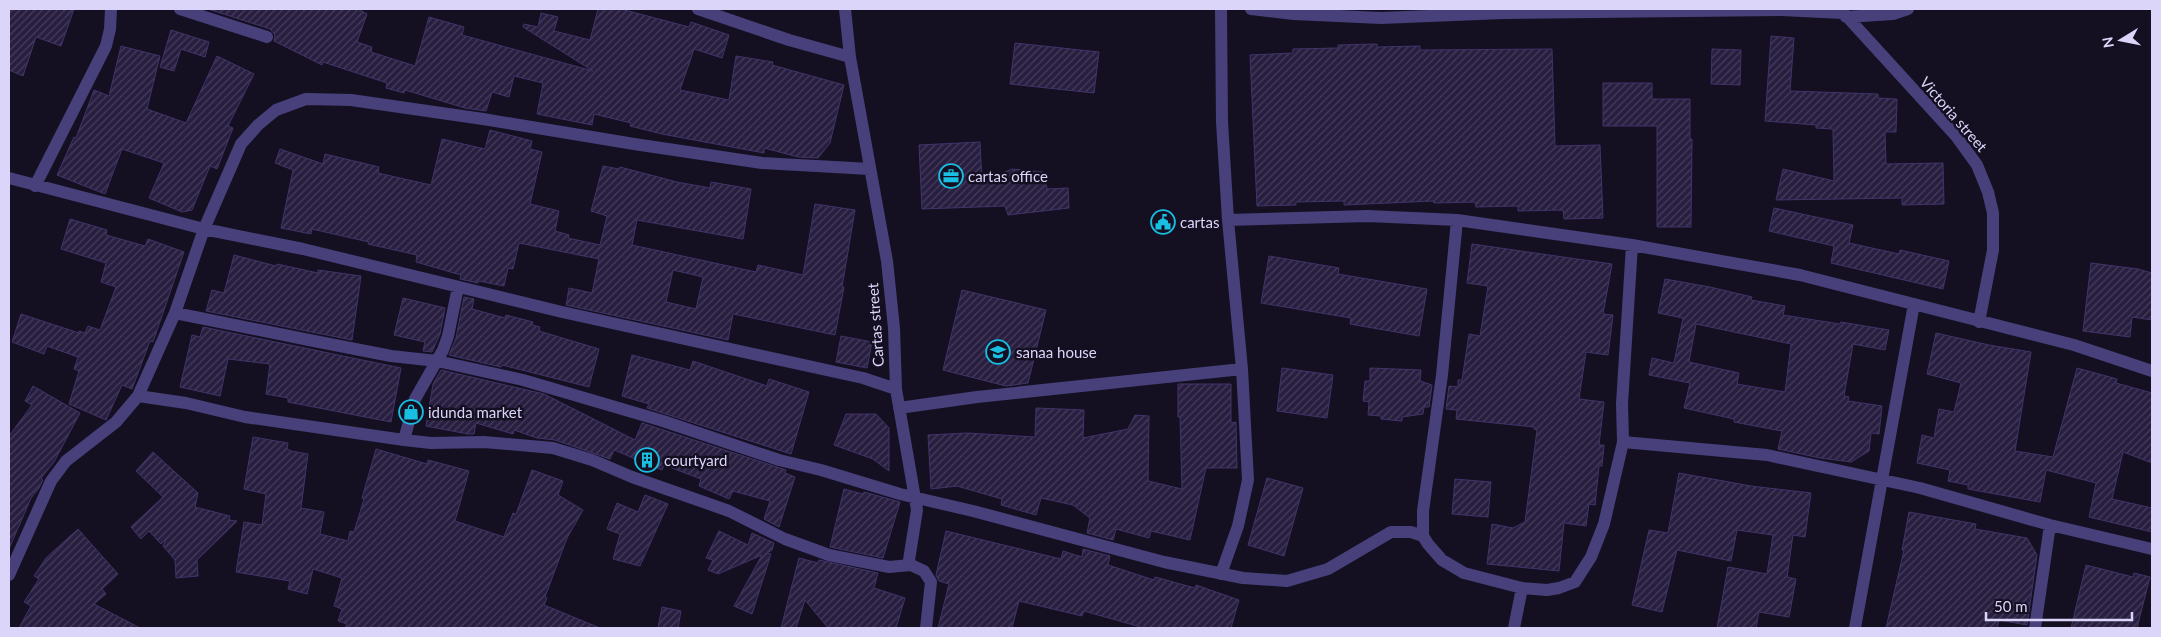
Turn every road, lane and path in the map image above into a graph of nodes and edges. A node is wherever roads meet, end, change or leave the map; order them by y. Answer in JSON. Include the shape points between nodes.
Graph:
{"nodes":[{"id":1,"x":111,"y":9,"type":"edge"},
{"id":2,"x":180,"y":9,"type":"edge"},
{"id":3,"x":698,"y":9,"type":"edge"},
{"id":4,"x":845,"y":9,"type":"edge"},
{"id":5,"x":1221,"y":9,"type":"edge"},
{"id":6,"x":1251,"y":9,"type":"edge"},
{"id":7,"x":1908,"y":9,"type":"edge"},
{"id":8,"x":1843,"y":13,"type":"edge"},
{"id":9,"x":267,"y":37,"type":"dead end"},
{"id":10,"x":850,"y":57,"type":"junction"},
{"id":11,"x":870,"y":169,"type":"junction"},
{"id":12,"x":9,"y":178,"type":"edge"},
{"id":13,"x":35,"y":186,"type":"junction"},
{"id":14,"x":1228,"y":220,"type":"junction"},
{"id":15,"x":1457,"y":220,"type":"junction"},
{"id":16,"x":204,"y":229,"type":"junction"},
{"id":17,"x":1632,"y":245,"type":"junction"},
{"id":18,"x":458,"y":287,"type":"junction"},
{"id":19,"x":1914,"y":304,"type":"junction"},
{"id":20,"x":175,"y":313,"type":"junction"},
{"id":21,"x":1979,"y":322,"type":"junction"},
{"id":22,"x":437,"y":361,"type":"junction"},
{"id":23,"x":1242,"y":369,"type":"junction"},
{"id":24,"x":2152,"y":370,"type":"edge"},
{"id":25,"x":896,"y":389,"type":"junction"},
{"id":26,"x":138,"y":396,"type":"junction"},
{"id":27,"x":899,"y":408,"type":"junction"},
{"id":28,"x":404,"y":440,"type":"junction"},
{"id":29,"x":1623,"y":442,"type":"junction"},
{"id":30,"x":1882,"y":479,"type":"junction"},
{"id":31,"x":914,"y":496,"type":"junction"},
{"id":32,"x":2050,"y":525,"type":"junction"},
{"id":33,"x":1423,"y":536,"type":"junction"},
{"id":34,"x":2152,"y":549,"type":"edge"},
{"id":35,"x":911,"y":565,"type":"junction"},
{"id":36,"x":1221,"y":574,"type":"junction"},
{"id":37,"x":9,"y":575,"type":"edge"},
{"id":38,"x":1522,"y":588,"type":"junction"},
{"id":39,"x":926,"y":628,"type":"edge"},
{"id":40,"x":1514,"y":628,"type":"edge"},
{"id":41,"x":1854,"y":628,"type":"edge"},
{"id":42,"x":2036,"y":628,"type":"edge"}],
"edges":[{"from":1,"to":13,"type":"street","via":[[106,46]]},
{"from":2,"to":9,"type":"street"},
{"from":3,"to":10,"type":"street"},
{"from":4,"to":10,"type":"street","name":"Cartas street"},
{"from":5,"to":14,"type":"street","via":[[1222,122]]},
{"from":6,"to":8,"type":"street","via":[[1380,18],[1503,12],[1781,10]]},
{"from":7,"to":8,"type":"street","via":[[1894,14]]},
{"from":8,"to":21,"type":"street","name":"Victoria street","via":[[1956,136],[1978,165],[1994,213],[1994,250]]},
{"from":10,"to":11,"type":"street","name":"Cartas street"},
{"from":11,"to":16,"type":"street","via":[[762,162],[386,104],[306,99],[276,110],[241,144]]},
{"from":11,"to":25,"type":"street","name":"Cartas street","via":[[888,269]]},
{"from":12,"to":13,"type":"street"},
{"from":13,"to":16,"type":"street"},
{"from":14,"to":15,"type":"street","via":[[1368,216]]},
{"from":14,"to":23,"type":"street"},
{"from":15,"to":17,"type":"street"},
{"from":15,"to":33,"type":"street","via":[[1442,375],[1423,511]]},
{"from":16,"to":18,"type":"street","via":[[303,249]]},
{"from":16,"to":20,"type":"street"},
{"from":17,"to":19,"type":"street","via":[[1800,275]]},
{"from":17,"to":29,"type":"street","via":[[1622,404]]},
{"from":18,"to":22,"type":"street","via":[[448,336]]},
{"from":18,"to":25,"type":"street","via":[[863,378]]},
{"from":19,"to":21,"type":"street"},
{"from":19,"to":30,"type":"street"},
{"from":20,"to":22,"type":"street","via":[[373,353]]},
{"from":20,"to":26,"type":"street"},
{"from":21,"to":24,"type":"street","via":[[2074,345]]},
{"from":22,"to":28,"type":"street","via":[[414,400]]},
{"from":22,"to":31,"type":"street","via":[[562,390],[779,460]]},
{"from":23,"to":27,"type":"street"},
{"from":23,"to":36,"type":"street","via":[[1248,480],[1238,526]]},
{"from":25,"to":27,"type":"street","name":"Cartas street"},
{"from":26,"to":28,"type":"street","via":[[245,417]]},
{"from":26,"to":37,"type":"street","via":[[116,422],[66,461],[51,481]]},
{"from":27,"to":31,"type":"street","name":"Cartas street"},
{"from":28,"to":35,"type":"street","via":[[553,448],[729,511],[785,539],[829,555],[889,567]]},
{"from":29,"to":30,"type":"street","via":[[1767,455]]},
{"from":29,"to":38,"type":"street","via":[[1604,524],[1581,575],[1575,582],[1559,588]]},
{"from":30,"to":32,"type":"street"},
{"from":30,"to":41,"type":"street"},
{"from":31,"to":35,"type":"street","name":"Cartas street","via":[[917,516],[909,556]]},
{"from":31,"to":36,"type":"street"},
{"from":32,"to":34,"type":"street"},
{"from":32,"to":42,"type":"street"},
{"from":33,"to":36,"type":"street","via":[[1391,532],[1328,569],[1287,581],[1263,581]]},
{"from":33,"to":38,"type":"street","via":[[1442,560],[1464,573]]},
{"from":35,"to":39,"type":"street","via":[[924,571],[931,582]]},
{"from":38,"to":40,"type":"street"}]}
